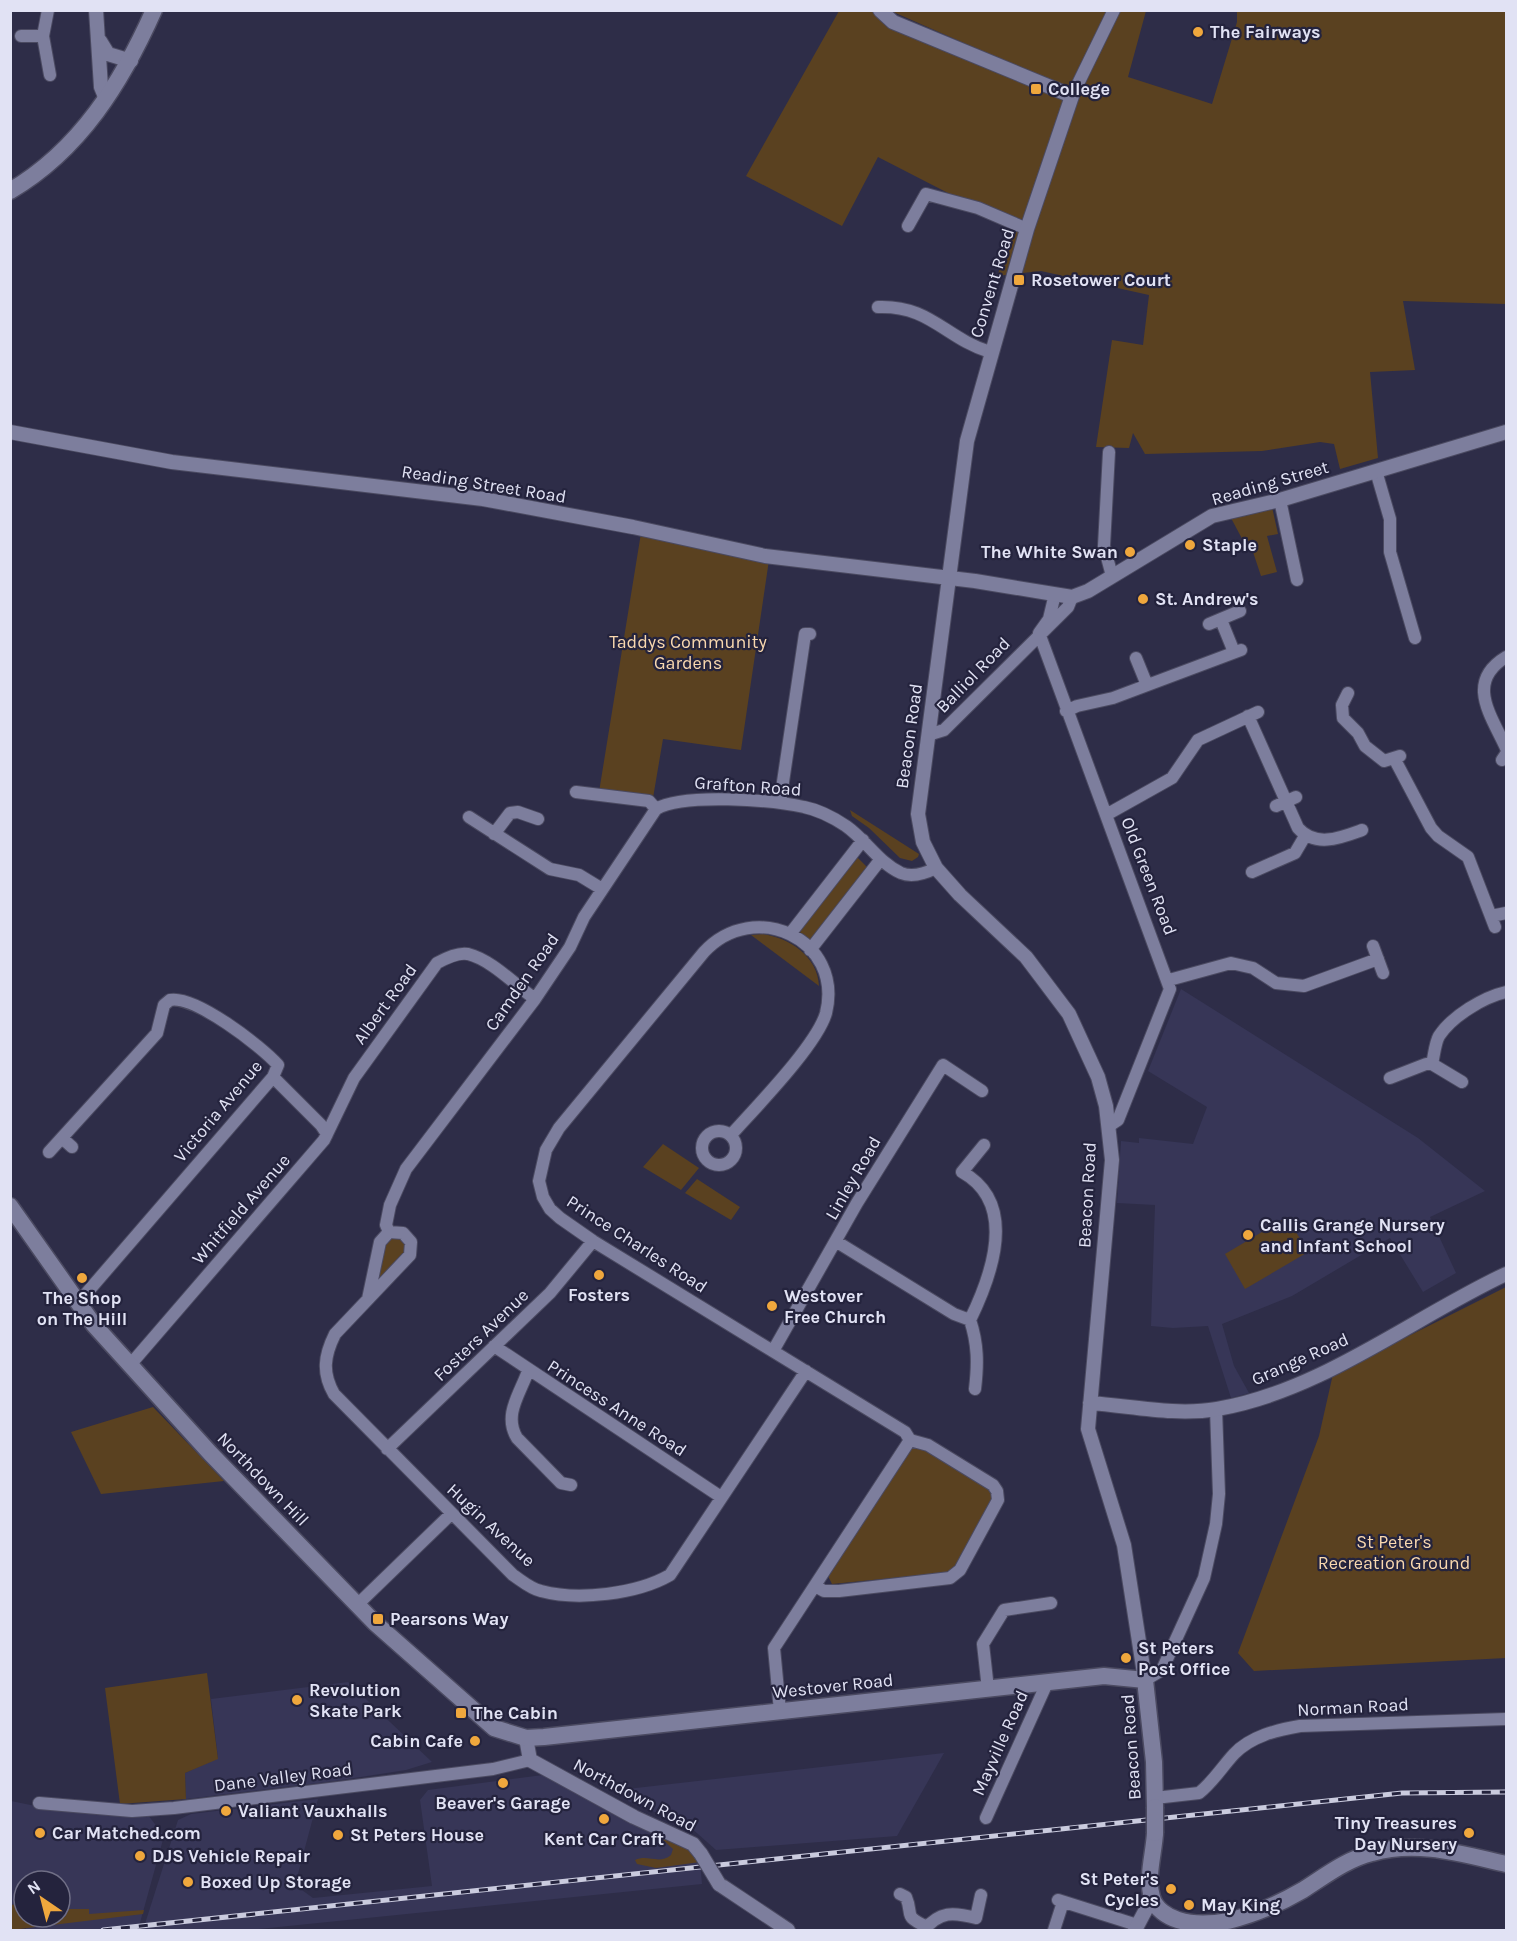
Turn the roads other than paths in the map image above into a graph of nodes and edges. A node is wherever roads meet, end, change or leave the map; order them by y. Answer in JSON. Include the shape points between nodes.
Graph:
{"nodes":[{"id":1,"x":48,"y":10,"type":"edge"},
{"id":2,"x":96,"y":10,"type":"edge"},
{"id":3,"x":154,"y":10,"type":"edge"},
{"id":4,"x":880,"y":10,"type":"edge"},
{"id":5,"x":1114,"y":10,"type":"edge"},
{"id":6,"x":21,"y":36,"type":"dead end"},
{"id":7,"x":43,"y":36,"type":"junction"},
{"id":8,"x":99,"y":39,"type":"junction"},
{"id":9,"x":131,"y":61,"type":"junction"},
{"id":10,"x":50,"y":75,"type":"dead end"},
{"id":11,"x":1072,"y":96,"type":"junction"},
{"id":12,"x":106,"y":99,"type":"junction"},
{"id":13,"x":10,"y":191,"type":"edge"},
{"id":14,"x":908,"y":226,"type":"dead end"},
{"id":15,"x":1027,"y":229,"type":"junction"},
{"id":16,"x":878,"y":307,"type":"dead end"},
{"id":17,"x":990,"y":352,"type":"junction"},
{"id":18,"x":10,"y":432,"type":"edge"},
{"id":19,"x":1506,"y":432,"type":"edge"},
{"id":20,"x":1108,"y":452,"type":"dead end"},
{"id":21,"x":1376,"y":471,"type":"junction"},
{"id":22,"x":1280,"y":500,"type":"junction"},
{"id":23,"x":1112,"y":576,"type":"junction"},
{"id":24,"x":950,"y":580,"type":"junction"},
{"id":25,"x":1297,"y":580,"type":"dead end"},
{"id":26,"x":1055,"y":594,"type":"junction"},
{"id":27,"x":1072,"y":597,"type":"junction"},
{"id":28,"x":1240,"y":611,"type":"dead end"},
{"id":29,"x":1039,"y":633,"type":"junction"},
{"id":30,"x":810,"y":634,"type":"dead end"},
{"id":31,"x":1415,"y":638,"type":"dead end"},
{"id":32,"x":1506,"y":657,"type":"edge"},
{"id":33,"x":1136,"y":658,"type":"dead end"},
{"id":34,"x":1147,"y":685,"type":"junction"},
{"id":35,"x":1348,"y":693,"type":"dead end"},
{"id":36,"x":1066,"y":711,"type":"junction"},
{"id":37,"x":928,"y":735,"type":"junction"},
{"id":38,"x":1506,"y":748,"type":"edge"},
{"id":39,"x":576,"y":792,"type":"dead end"},
{"id":40,"x":780,"y":802,"type":"junction"},
{"id":41,"x":656,"y":809,"type":"junction"},
{"id":42,"x":1107,"y":815,"type":"junction"},
{"id":43,"x":469,"y":817,"type":"dead end"},
{"id":44,"x":538,"y":819,"type":"dead end"},
{"id":45,"x":494,"y":834,"type":"junction"},
{"id":46,"x":1305,"y":836,"type":"junction"},
{"id":47,"x":1358,"y":836,"type":"dead end"},
{"id":48,"x":863,"y":840,"type":"junction"},
{"id":49,"x":881,"y":859,"type":"junction"},
{"id":50,"x":936,"y":868,"type":"junction"},
{"id":51,"x":1260,"y":874,"type":"dead end"},
{"id":52,"x":602,"y":889,"type":"junction"},
{"id":53,"x":1506,"y":913,"type":"edge"},
{"id":54,"x":796,"y":937,"type":"junction"},
{"id":55,"x":1373,"y":946,"type":"dead end"},
{"id":56,"x":810,"y":950,"type":"junction"},
{"id":57,"x":1378,"y":959,"type":"junction"},
{"id":58,"x":1383,"y":973,"type":"dead end"},
{"id":59,"x":1169,"y":980,"type":"junction"},
{"id":60,"x":1506,"y":992,"type":"edge"},
{"id":61,"x":534,"y":999,"type":"junction"},
{"id":62,"x":1432,"y":1064,"type":"junction"},
{"id":63,"x":273,"y":1077,"type":"junction"},
{"id":64,"x":1397,"y":1078,"type":"dead end"},
{"id":65,"x":1463,"y":1081,"type":"dead end"},
{"id":66,"x":982,"y":1091,"type":"dead end"},
{"id":67,"x":1109,"y":1126,"type":"junction"},
{"id":68,"x":327,"y":1134,"type":"junction"},
{"id":69,"x":731,"y":1136,"type":"dead end"},
{"id":70,"x":984,"y":1145,"type":"dead end"},
{"id":71,"x":49,"y":1152,"type":"dead end"},
{"id":72,"x":10,"y":1206,"type":"edge"},
{"id":73,"x":389,"y":1232,"type":"junction"},
{"id":74,"x":593,"y":1241,"type":"junction"},
{"id":75,"x":837,"y":1242,"type":"junction"},
{"id":76,"x":1506,"y":1274,"type":"edge"},
{"id":77,"x":368,"y":1299,"type":"junction"},
{"id":78,"x":78,"y":1303,"type":"junction"},
{"id":79,"x":970,"y":1320,"type":"junction"},
{"id":80,"x":494,"y":1346,"type":"junction"},
{"id":81,"x":773,"y":1351,"type":"junction"},
{"id":82,"x":130,"y":1365,"type":"junction"},
{"id":83,"x":528,"y":1371,"type":"junction"},
{"id":84,"x":806,"y":1371,"type":"junction"},
{"id":85,"x":975,"y":1389,"type":"dead end"},
{"id":86,"x":1090,"y":1402,"type":"junction"},
{"id":87,"x":1216,"y":1409,"type":"junction"},
{"id":88,"x":910,"y":1440,"type":"junction"},
{"id":89,"x":387,"y":1449,"type":"junction"},
{"id":90,"x":571,"y":1485,"type":"dead end"},
{"id":91,"x":721,"y":1497,"type":"junction"},
{"id":92,"x":451,"y":1514,"type":"junction"},
{"id":93,"x":815,"y":1586,"type":"junction"},
{"id":94,"x":1051,"y":1603,"type":"dead end"},
{"id":95,"x":357,"y":1605,"type":"junction"},
{"id":96,"x":1145,"y":1680,"type":"junction"},
{"id":97,"x":1047,"y":1683,"type":"junction"},
{"id":98,"x":988,"y":1689,"type":"junction"},
{"id":99,"x":780,"y":1711,"type":"junction"},
{"id":100,"x":1506,"y":1719,"type":"edge"},
{"id":101,"x":526,"y":1738,"type":"junction"},
{"id":102,"x":530,"y":1760,"type":"junction"},
{"id":103,"x":39,"y":1803,"type":"dead end"},
{"id":104,"x":1155,"y":1803,"type":"junction"},
{"id":105,"x":986,"y":1818,"type":"dead end"},
{"id":106,"x":1506,"y":1864,"type":"edge"},
{"id":107,"x":900,"y":1894,"type":"dead end"},
{"id":108,"x":981,"y":1895,"type":"dead end"},
{"id":109,"x":1156,"y":1904,"type":"junction"},
{"id":110,"x":1137,"y":1926,"type":"edge"},
{"id":111,"x":1217,"y":1927,"type":"edge"},
{"id":112,"x":926,"y":1928,"type":"edge"},
{"id":113,"x":788,"y":1930,"type":"edge"},
{"id":114,"x":1054,"y":1930,"type":"edge"}],
"edges":[{"from":1,"to":7,"type":"street"},
{"from":2,"to":8,"type":"street"},
{"from":3,"to":9,"type":"main road"},
{"from":4,"to":11,"type":"street","via":[[893,22]]},
{"from":5,"to":11,"type":"street","name":"Convent Road"},
{"from":6,"to":7,"type":"street"},
{"from":7,"to":10,"type":"street"},
{"from":8,"to":9,"type":"street","via":[[108,54]]},
{"from":8,"to":12,"type":"street","via":[[101,87]]},
{"from":9,"to":12,"type":"main road"},
{"from":11,"to":15,"type":"street","name":"Convent Road"},
{"from":12,"to":13,"type":"main road","via":[[62,152]]},
{"from":14,"to":15,"type":"street","via":[[926,194],[978,208]]},
{"from":15,"to":17,"type":"street","name":"Convent Road"},
{"from":16,"to":17,"type":"street","via":[[898,306],[918,312],[970,346]]},
{"from":17,"to":24,"type":"street","name":"Convent Road","via":[[967,441]]},
{"from":18,"to":24,"type":"street","name":"Reading Street Road","via":[[172,462],[483,499],[765,556]]},
{"from":19,"to":21,"type":"street","name":"Reading Street"},
{"from":20,"to":23,"type":"street","via":[[1104,546]]},
{"from":21,"to":22,"type":"street","name":"Reading Street"},
{"from":21,"to":31,"type":"street","via":[[1390,519],[1390,552]]},
{"from":22,"to":23,"type":"street","name":"Reading Street","via":[[1212,516]]},
{"from":22,"to":25,"type":"street"},
{"from":23,"to":27,"type":"street","name":"Reading Street"},
{"from":24,"to":26,"type":"street"},
{"from":24,"to":37,"type":"street","name":"Beacon Road"},
{"from":26,"to":27,"type":"street"},
{"from":26,"to":29,"type":"street","name":"Balliol Road","via":[[1049,619]]},
{"from":27,"to":29,"type":"street","name":"Balliol Road","via":[[1068,607]]},
{"from":28,"to":34,"type":"street","via":[[1215,622],[1238,651]]},
{"from":29,"to":36,"type":"street","name":"Old Green Road"},
{"from":29,"to":37,"type":"street","name":"Balliol Road","via":[[944,730]]},
{"from":30,"to":40,"type":"street","via":[[805,633]]},
{"from":32,"to":38,"type":"street","via":[[1491,669],[1483,687],[1486,705]]},
{"from":33,"to":34,"type":"street"},
{"from":34,"to":36,"type":"street"},
{"from":35,"to":53,"type":"street","via":[[1342,705],[1343,718],[1365,746],[1393,758],[1431,828],[1468,857],[1493,922]]},
{"from":36,"to":42,"type":"street","name":"Old Green Road"},
{"from":37,"to":50,"type":"street","name":"Beacon Road","via":[[918,814],[923,842]]},
{"from":39,"to":41,"type":"street","via":[[649,801]]},
{"from":40,"to":41,"type":"street","name":"Grafton Road","via":[[675,801]]},
{"from":40,"to":48,"type":"street","name":"Grafton Road","via":[[830,817]]},
{"from":41,"to":52,"type":"street","name":"Camden Road"},
{"from":42,"to":46,"type":"street","via":[[1172,778],[1198,740],[1253,714],[1286,802]]},
{"from":42,"to":59,"type":"street","name":"Old Green Road"},
{"from":43,"to":45,"type":"street"},
{"from":44,"to":45,"type":"street","via":[[510,813]]},
{"from":45,"to":52,"type":"street","via":[[550,869],[579,875]]},
{"from":46,"to":47,"type":"street","via":[[1327,840]]},
{"from":46,"to":51,"type":"street","via":[[1295,853]]},
{"from":48,"to":49,"type":"street","name":"Grafton Road"},
{"from":48,"to":54,"type":"street"},
{"from":49,"to":50,"type":"street","name":"Grafton Road","via":[[904,874],[925,874]]},
{"from":49,"to":56,"type":"street"},
{"from":50,"to":67,"type":"street","name":"Beacon Road","via":[[1026,957],[1056,994],[1098,1077]]},
{"from":52,"to":61,"type":"street","name":"Camden Road","via":[[570,947]]},
{"from":54,"to":56,"type":"street"},
{"from":54,"to":74,"type":"street","name":"Prince Charles Road","via":[[772,927],[744,928],[711,945],[559,1128],[540,1168],[543,1197],[560,1218]]},
{"from":55,"to":57,"type":"street"},
{"from":56,"to":69,"type":"street","via":[[822,968],[827,986],[822,1023]]},
{"from":57,"to":58,"type":"street"},
{"from":57,"to":59,"type":"street","via":[[1304,986],[1276,983],[1253,968],[1231,963]]},
{"from":59,"to":67,"type":"street","via":[[1168,998],[1131,1091],[1118,1120]]},
{"from":60,"to":62,"type":"street","via":[[1460,1016],[1439,1037]]},
{"from":61,"to":68,"type":"street","name":"Albert Road","via":[[482,960],[467,954],[437,963],[354,1078]]},
{"from":61,"to":73,"type":"street","name":"Camden Road","via":[[406,1169],[390,1205],[386,1226]]},
{"from":62,"to":64,"type":"street"},
{"from":62,"to":65,"type":"street"},
{"from":63,"to":68,"type":"street"},
{"from":63,"to":71,"type":"street","name":"Victoria Avenue","via":[[278,1065],[244,1036],[188,1001],[170,1000],[163,1009],[157,1033],[67,1142]]},
{"from":63,"to":78,"type":"street","name":"Victoria Avenue"},
{"from":66,"to":75,"type":"street","name":"Linley Road","via":[[943,1065]]},
{"from":67,"to":86,"type":"street","name":"Beacon Road","via":[[1112,1160]]},
{"from":68,"to":82,"type":"street","name":"Whitfield Avenue"},
{"from":70,"to":79,"type":"street","via":[[962,1172],[976,1180],[987,1195],[995,1234],[988,1282]]},
{"from":72,"to":78,"type":"main road","name":"Northdown Hill"},
{"from":73,"to":77,"type":"street","via":[[380,1242]]},
{"from":73,"to":77,"type":"street","name":"Hugin Avenue","via":[[398,1231],[407,1237],[411,1242],[410,1255]]},
{"from":74,"to":80,"type":"street","name":"Fosters Avenue","via":[[550,1293]]},
{"from":74,"to":81,"type":"street","name":"Prince Charles Road"},
{"from":75,"to":79,"type":"street"},
{"from":75,"to":81,"type":"street","name":"Linley Road"},
{"from":76,"to":87,"type":"street","name":"Grange Road","via":[[1323,1372],[1267,1396]]},
{"from":77,"to":89,"type":"street","name":"Hugin Avenue","via":[[335,1334],[325,1359],[325,1371],[334,1394]]},
{"from":78,"to":82,"type":"main road","name":"Northdown Hill"},
{"from":79,"to":85,"type":"street","via":[[978,1363]]},
{"from":80,"to":83,"type":"street","name":"Princess Anne Road"},
{"from":80,"to":89,"type":"street","name":"Fosters Avenue"},
{"from":81,"to":84,"type":"street","name":"Prince Charles Road"},
{"from":82,"to":95,"type":"main road","name":"Northdown Hill"},
{"from":83,"to":90,"type":"street","via":[[510,1416],[512,1429],[561,1483]]},
{"from":83,"to":91,"type":"street","name":"Princess Anne Road"},
{"from":84,"to":88,"type":"street","name":"Prince Charles Road","via":[[904,1432]]},
{"from":84,"to":91,"type":"street","name":"Hugin Avenue"},
{"from":86,"to":87,"type":"street","name":"Grange Road","via":[[1154,1410]]},
{"from":86,"to":96,"type":"street","name":"Beacon Road","via":[[1088,1429],[1124,1545]]},
{"from":87,"to":96,"type":"street","via":[[1219,1494],[1203,1578],[1162,1670]]},
{"from":88,"to":93,"type":"street"},
{"from":88,"to":93,"type":"street","name":"Prince Charles Road","via":[[928,1445],[997,1491],[998,1500],[960,1570],[950,1578],[824,1591]]},
{"from":89,"to":92,"type":"street","name":"Hugin Avenue"},
{"from":91,"to":92,"type":"street","name":"Hugin Avenue","via":[[670,1575],[644,1588],[568,1596],[539,1591],[513,1575]]},
{"from":92,"to":95,"type":"street"},
{"from":93,"to":99,"type":"street","via":[[774,1648]]},
{"from":94,"to":98,"type":"street","via":[[1032,1609],[1004,1610],[983,1644]]},
{"from":95,"to":101,"type":"main road","name":"Northdown Hill","via":[[476,1714],[494,1728]]},
{"from":96,"to":97,"type":"main road","name":"Westover Road","via":[[1104,1676]]},
{"from":96,"to":104,"type":"main road","name":"Beacon Road"},
{"from":97,"to":98,"type":"main road","name":"Westover Road"},
{"from":97,"to":105,"type":"street","name":"Mayville Road"},
{"from":98,"to":99,"type":"main road","name":"Westover Road"},
{"from":99,"to":101,"type":"main road","name":"Westover Road"},
{"from":100,"to":104,"type":"street","name":"Norman Road","via":[[1300,1726],[1281,1730],[1243,1746],[1199,1793]]},
{"from":101,"to":102,"type":"street"},
{"from":102,"to":103,"type":"street","name":"Dane Valley Road","via":[[493,1769],[174,1808],[132,1811]]},
{"from":102,"to":113,"type":"street","name":"Northdown Road","bridge":true,"via":[[634,1817],[693,1844],[719,1884]]},
{"from":104,"to":109,"type":"main road","name":"Beacon Road","bridge":true,"via":[[1150,1876]]},
{"from":106,"to":111,"type":"main road","via":[[1450,1851],[1395,1847],[1369,1853],[1267,1910]]},
{"from":107,"to":112,"type":"street","via":[[906,1897],[912,1919]]},
{"from":108,"to":112,"type":"street","via":[[976,1918],[948,1913]]},
{"from":109,"to":110,"type":"street"},
{"from":109,"to":111,"type":"main road","via":[[1189,1923]]},
{"from":110,"to":114,"type":"street","via":[[1060,1901]]}]}
